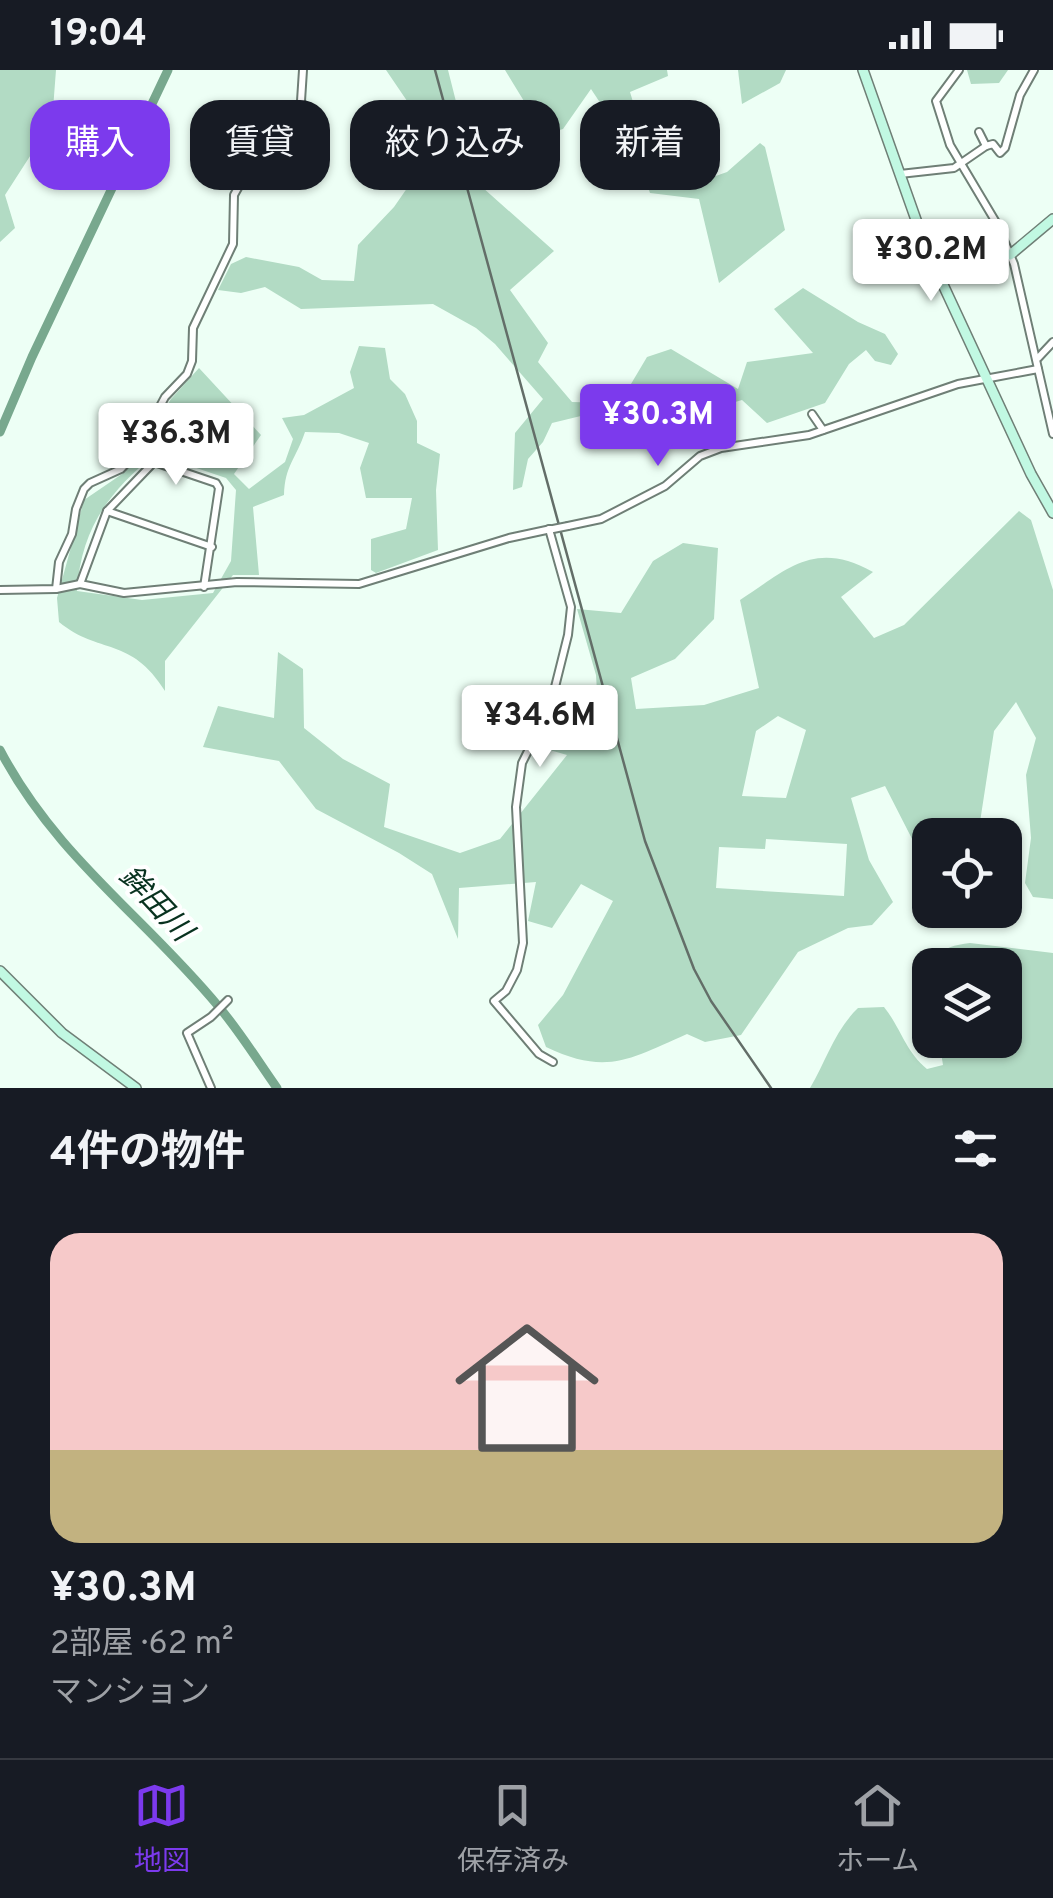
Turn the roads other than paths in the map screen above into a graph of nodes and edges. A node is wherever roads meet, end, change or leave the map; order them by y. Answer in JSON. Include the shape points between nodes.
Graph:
{"nodes":[{"id":1,"x":303,"y":70,"type":"edge"},
{"id":2,"x":864,"y":70,"type":"edge"},
{"id":3,"x":959,"y":70,"type":"edge"},
{"id":4,"x":1034,"y":70,"type":"edge"},
{"id":5,"x":979,"y":132,"type":"dead end"},
{"id":6,"x":986,"y":146,"type":"junction"},
{"id":7,"x":961,"y":165,"type":"junction"},
{"id":8,"x":898,"y":175,"type":"junction"},
{"id":9,"x":1053,"y":219,"type":"edge"},
{"id":10,"x":1010,"y":256,"type":"junction"},
{"id":11,"x":1053,"y":342,"type":"edge"},
{"id":12,"x":1037,"y":359,"type":"junction"},
{"id":13,"x":1038,"y":369,"type":"junction"},
{"id":14,"x":987,"y":379,"type":"junction"},
{"id":15,"x":812,"y":414,"type":"dead end"},
{"id":16,"x":823,"y":430,"type":"junction"},
{"id":17,"x":1053,"y":434,"type":"edge"},
{"id":18,"x":107,"y":511,"type":"junction"},
{"id":19,"x":1053,"y":512,"type":"edge"},
{"id":20,"x":551,"y":529,"type":"junction"},
{"id":21,"x":212,"y":547,"type":"junction"},
{"id":22,"x":80,"y":584,"type":"junction"},
{"id":23,"x":204,"y":587,"type":"junction"},
{"id":24,"x":56,"y":589,"type":"junction"},
{"id":25,"x":0,"y":590,"type":"edge"},
{"id":26,"x":0,"y":971,"type":"edge"},
{"id":27,"x":228,"y":1000,"type":"dead end"},
{"id":28,"x":553,"y":1062,"type":"dead end"},
{"id":29,"x":136,"y":1088,"type":"edge"},
{"id":30,"x":211,"y":1088,"type":"edge"}],
"edges":[{"from":1,"to":24,"type":"street","via":[[302,100],[276,156],[234,195],[233,244],[194,328],[187,374],[165,397],[134,455],[84,489]]},
{"from":2,"to":8,"type":"main road"},
{"from":3,"to":7,"type":"street","via":[[936,101]]},
{"from":4,"to":6,"type":"street","via":[[1020,95],[1009,143],[1000,153]]},
{"from":5,"to":6,"type":"street"},
{"from":6,"to":7,"type":"street"},
{"from":7,"to":8,"type":"street"},
{"from":7,"to":10,"type":"street"},
{"from":8,"to":14,"type":"main road"},
{"from":9,"to":10,"type":"main road"},
{"from":10,"to":12,"type":"street"},
{"from":11,"to":12,"type":"street"},
{"from":12,"to":13,"type":"street"},
{"from":13,"to":14,"type":"street"},
{"from":13,"to":17,"type":"street"},
{"from":14,"to":16,"type":"street"},
{"from":14,"to":19,"type":"main road"},
{"from":15,"to":16,"type":"street"},
{"from":16,"to":20,"type":"street","bridge":true,"via":[[721,448],[601,519]]},
{"from":18,"to":21,"type":"street"},
{"from":18,"to":21,"type":"street","via":[[154,462],[193,474],[219,488]]},
{"from":18,"to":22,"type":"street"},
{"from":20,"to":23,"type":"street","via":[[360,584]]},
{"from":20,"to":28,"type":"street","via":[[572,607],[550,707],[522,763],[516,819],[523,942],[517,970],[494,1002],[538,1054]]},
{"from":21,"to":23,"type":"street"},
{"from":22,"to":23,"type":"street","via":[[124,593]]},
{"from":22,"to":24,"type":"street"},
{"from":24,"to":25,"type":"street"},
{"from":26,"to":29,"type":"main road","via":[[62,1033]]},
{"from":27,"to":30,"type":"street","via":[[188,1033]]}]}
